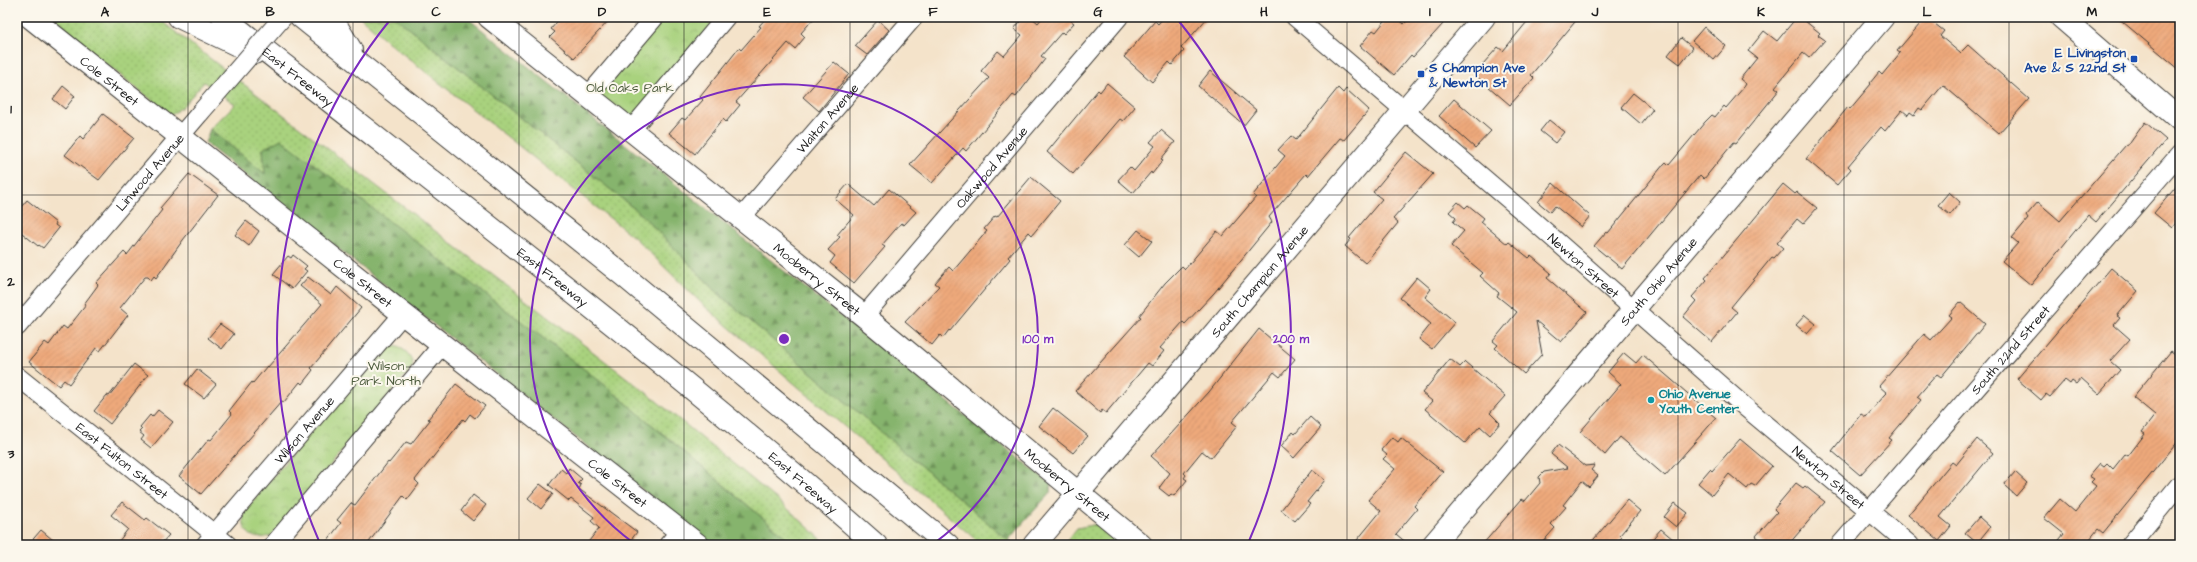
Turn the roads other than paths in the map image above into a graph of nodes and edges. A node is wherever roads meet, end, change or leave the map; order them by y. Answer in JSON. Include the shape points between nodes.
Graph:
{"nodes":[{"id":1,"x":30,"y":17,"type":"edge"},
{"id":2,"x":179,"y":17,"type":"edge"},
{"id":3,"x":223,"y":17,"type":"edge"},
{"id":4,"x":283,"y":17,"type":"edge"},
{"id":5,"x":301,"y":17,"type":"edge"},
{"id":6,"x":331,"y":17,"type":"edge"},
{"id":7,"x":489,"y":17,"type":"edge"},
{"id":8,"x":655,"y":17,"type":"edge"},
{"id":9,"x":726,"y":17,"type":"edge"},
{"id":10,"x":914,"y":17,"type":"edge"},
{"id":11,"x":1119,"y":17,"type":"edge"},
{"id":12,"x":1295,"y":17,"type":"edge"},
{"id":13,"x":1484,"y":17,"type":"edge"},
{"id":14,"x":1883,"y":17,"type":"edge"},
{"id":15,"x":2061,"y":17,"type":"edge"},
{"id":16,"x":359,"y":63,"type":"junction"},
{"id":17,"x":287,"y":68,"type":"junction"},
{"id":18,"x":588,"y":96,"type":"junction"},
{"id":19,"x":1405,"y":110,"type":"junction"},
{"id":20,"x":2179,"y":118,"type":"edge"},
{"id":21,"x":631,"y":130,"type":"junction"},
{"id":22,"x":180,"y":136,"type":"junction"},
{"id":23,"x":2180,"y":154,"type":"edge"},
{"id":24,"x":741,"y":218,"type":"junction"},
{"id":25,"x":1634,"y":311,"type":"junction"},
{"id":26,"x":403,"y":314,"type":"junction"},
{"id":27,"x":864,"y":316,"type":"junction"},
{"id":28,"x":17,"y":327,"type":"edge"},
{"id":29,"x":442,"y":345,"type":"junction"},
{"id":30,"x":17,"y":376,"type":"edge"},
{"id":31,"x":2180,"y":484,"type":"edge"},
{"id":32,"x":1079,"y":492,"type":"junction"},
{"id":33,"x":1870,"y":510,"type":"junction"},
{"id":34,"x":674,"y":538,"type":"edge"},
{"id":35,"x":1040,"y":538,"type":"edge"},
{"id":36,"x":216,"y":542,"type":"edge"},
{"id":37,"x":273,"y":545,"type":"edge"},
{"id":38,"x":698,"y":545,"type":"edge"},
{"id":39,"x":876,"y":545,"type":"edge"},
{"id":40,"x":948,"y":545,"type":"edge"},
{"id":41,"x":1141,"y":545,"type":"edge"},
{"id":42,"x":1433,"y":545,"type":"edge"},
{"id":43,"x":1840,"y":545,"type":"edge"},
{"id":44,"x":1910,"y":545,"type":"edge"},
{"id":45,"x":2130,"y":545,"type":"edge"}],
"edges":[{"from":1,"to":22,"type":"main road","name":"Cole Street"},
{"from":2,"to":17,"type":"main road"},
{"from":3,"to":17,"type":"main road","name":"East Freeway"},
{"from":4,"to":22,"type":"street","name":"Linwood Avenue","bridge":true},
{"from":5,"to":16,"type":"main road"},
{"from":6,"to":16,"type":"main road"},
{"from":7,"to":18,"type":"main road","name":"Mooberry Street"},
{"from":8,"to":18,"type":"street"},
{"from":9,"to":21,"type":"street"},
{"from":10,"to":24,"type":"street","name":"Walton Avenue"},
{"from":11,"to":27,"type":"street","name":"Oakwood Avenue"},
{"from":12,"to":19,"type":"street","name":"Newton Street"},
{"from":13,"to":19,"type":"main road","name":"South Champion Avenue"},
{"from":14,"to":25,"type":"main road","name":"South Ohio Avenue"},
{"from":15,"to":20,"type":"main road"},
{"from":16,"to":40,"type":"main road","via":[[630,281]]},
{"from":17,"to":39,"type":"main road","name":"East Freeway","via":[[625,333]]},
{"from":18,"to":21,"type":"main road","name":"Mooberry Street"},
{"from":19,"to":25,"type":"street","name":"Newton Street"},
{"from":19,"to":32,"type":"main road","name":"South Champion Avenue"},
{"from":21,"to":24,"type":"main road","name":"Mooberry Street"},
{"from":22,"to":26,"type":"main road","name":"Cole Street"},
{"from":22,"to":28,"type":"street","name":"Linwood Avenue"},
{"from":23,"to":33,"type":"street","name":"South 22nd Street"},
{"from":24,"to":27,"type":"main road","name":"Mooberry Street"},
{"from":25,"to":33,"type":"street","name":"Newton Street"},
{"from":25,"to":42,"type":"main road","name":"South Ohio Avenue"},
{"from":26,"to":29,"type":"main road","name":"Cole Street"},
{"from":26,"to":36,"type":"street","name":"Wilson Avenue"},
{"from":27,"to":32,"type":"main road","name":"Mooberry Street"},
{"from":29,"to":34,"type":"main road","name":"Cole Street"},
{"from":29,"to":37,"type":"street"},
{"from":30,"to":36,"type":"street","name":"East Fulton Street"},
{"from":31,"to":45,"type":"street"},
{"from":32,"to":35,"type":"main road","name":"South Champion Avenue"},
{"from":32,"to":41,"type":"main road","name":"Mooberry Street"},
{"from":33,"to":43,"type":"street","name":"South 22nd Street"},
{"from":33,"to":44,"type":"street","name":"Newton Street"},
{"from":34,"to":38,"type":"main road","name":"Cole Street"}]}
